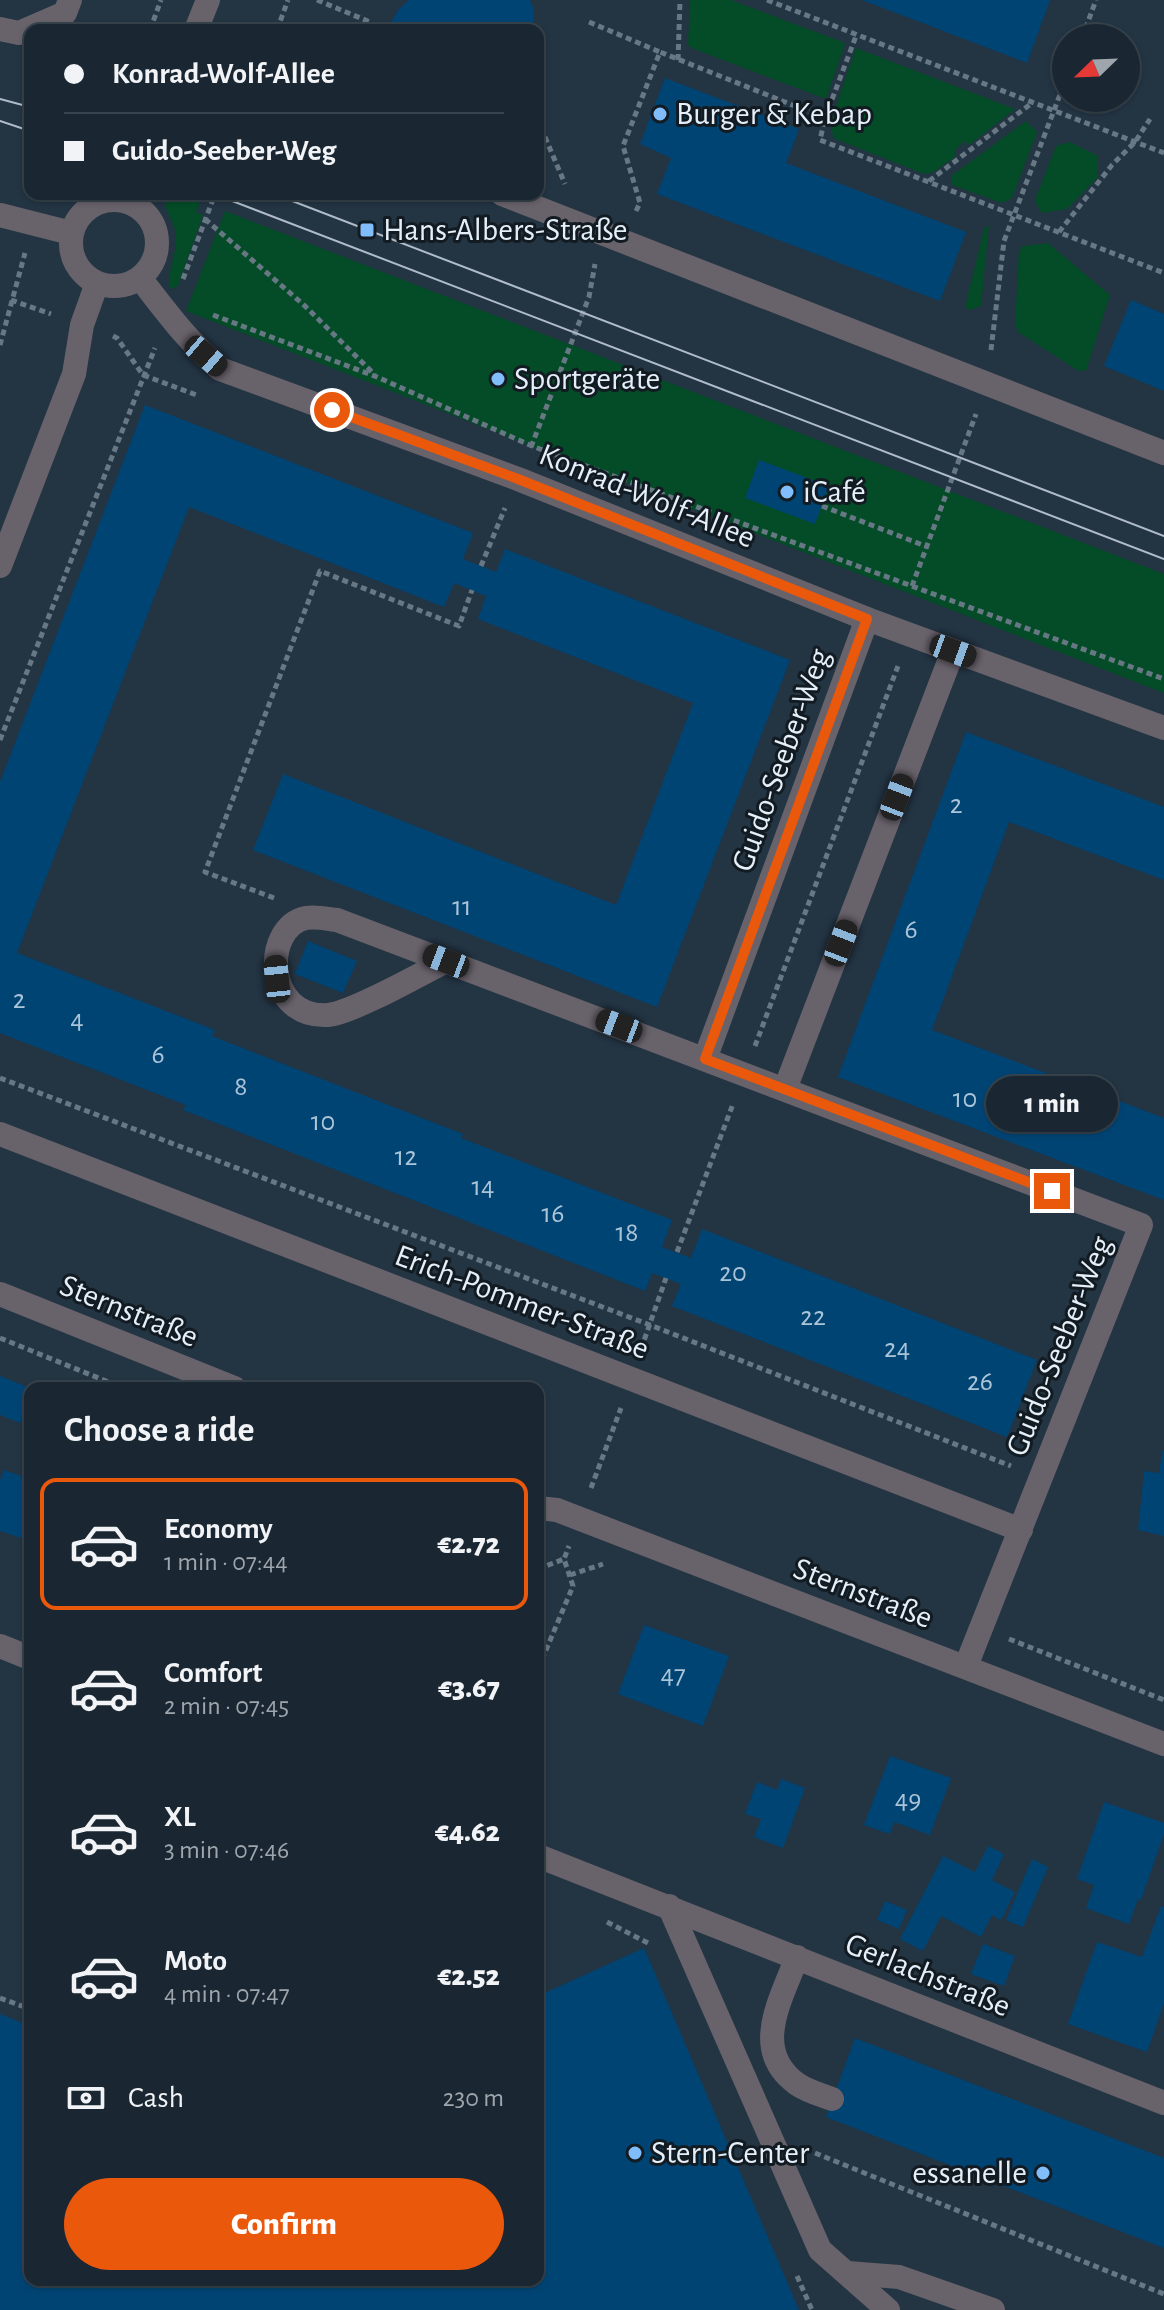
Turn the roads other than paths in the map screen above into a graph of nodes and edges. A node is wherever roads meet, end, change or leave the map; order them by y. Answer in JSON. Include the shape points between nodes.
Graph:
{"nodes":[{"id":1,"x":70,"y":0,"type":"edge"},
{"id":2,"x":208,"y":0,"type":"edge"},
{"id":3,"x":40,"y":24,"type":"edge"},
{"id":4,"x":198,"y":24,"type":"edge"},
{"id":5,"x":0,"y":29,"type":"edge"},
{"id":6,"x":24,"y":31,"type":"edge"},
{"id":7,"x":108,"y":200,"type":"edge"},
{"id":8,"x":134,"y":200,"type":"edge"},
{"id":9,"x":517,"y":200,"type":"edge"},
{"id":10,"x":0,"y":215,"type":"edge"},
{"id":11,"x":71,"y":233,"type":"junction"},
{"id":12,"x":140,"y":278,"type":"junction"},
{"id":13,"x":97,"y":283,"type":"junction"},
{"id":14,"x":1164,"y":453,"type":"edge"},
{"id":15,"x":0,"y":566,"type":"edge"},
{"id":16,"x":867,"y":619,"type":"junction"},
{"id":17,"x":953,"y":651,"type":"junction"},
{"id":18,"x":1164,"y":728,"type":"edge"},
{"id":19,"x":446,"y":961,"type":"junction"},
{"id":20,"x":705,"y":1059,"type":"junction"},
{"id":21,"x":785,"y":1089,"type":"junction"},
{"id":22,"x":0,"y":1134,"type":"edge"},
{"id":23,"x":0,"y":1294,"type":"edge"},
{"id":24,"x":219,"y":1382,"type":"edge"},
{"id":25,"x":544,"y":1509,"type":"edge"},
{"id":26,"x":1021,"y":1530,"type":"junction"},
{"id":27,"x":0,"y":1646,"type":"edge"},
{"id":28,"x":24,"y":1656,"type":"edge"},
{"id":29,"x":966,"y":1666,"type":"junction"},
{"id":30,"x":1164,"y":1744,"type":"edge"},
{"id":31,"x":544,"y":1858,"type":"edge"},
{"id":32,"x":669,"y":1906,"type":"junction"},
{"id":33,"x":797,"y":1957,"type":"junction"},
{"id":34,"x":832,"y":2099,"type":"dead end"},
{"id":35,"x":1164,"y":2103,"type":"edge"},
{"id":36,"x":848,"y":2273,"type":"junction"},
{"id":37,"x":888,"y":2310,"type":"edge"},
{"id":38,"x":993,"y":2310,"type":"edge"}],
"edges":[{"from":1,"to":3,"type":"street","via":[[65,13]]},
{"from":2,"to":4,"type":"street"},
{"from":5,"to":6,"type":"street"},
{"from":7,"to":11,"type":"street","via":[[87,208]]},
{"from":8,"to":12,"type":"street","via":[[150,219],[158,244],[150,268]]},
{"from":9,"to":14,"type":"street"},
{"from":10,"to":11,"type":"street"},
{"from":11,"to":13,"type":"street","via":[[80,271]]},
{"from":12,"to":13,"type":"street","via":[[116,287]]},
{"from":12,"to":16,"type":"street","name":"Konrad-Wolf-Allee","via":[[172,309],[191,344],[220,369],[518,479]]},
{"from":13,"to":15,"type":"street","via":[[82,325],[74,374]]},
{"from":16,"to":17,"type":"street","name":"Konrad-Wolf-Allee"},
{"from":16,"to":20,"type":"street","name":"Guido-Seeber-Weg"},
{"from":17,"to":18,"type":"street","name":"Konrad-Wolf-Allee"},
{"from":17,"to":21,"type":"street"},
{"from":19,"to":19,"type":"street","name":"Guido-Seeber-Weg","via":[[337,920],[305,918],[288,930],[275,963],[282,994],[296,1006],[329,1015]]},
{"from":19,"to":20,"type":"street","name":"Guido-Seeber-Weg"},
{"from":20,"to":21,"type":"street","name":"Guido-Seeber-Weg"},
{"from":21,"to":26,"type":"street","name":"Guido-Seeber-Weg","via":[[1141,1225]]},
{"from":22,"to":26,"type":"street","name":"Erich-Pommer-Straße"},
{"from":23,"to":24,"type":"street","name":"Sternstraße"},
{"from":25,"to":29,"type":"street","name":"Sternstraße"},
{"from":26,"to":29,"type":"street","name":"Guido-Seeber-Weg"},
{"from":27,"to":28,"type":"street"},
{"from":29,"to":30,"type":"street","name":"Sternstraße"},
{"from":31,"to":32,"type":"street","name":"Gerlachstraße"},
{"from":32,"to":33,"type":"street","name":"Gerlachstraße"},
{"from":32,"to":36,"type":"street","via":[[820,2250]]},
{"from":33,"to":34,"type":"street","via":[[773,2022],[772,2051],[799,2086]]},
{"from":33,"to":35,"type":"street","name":"Gerlachstraße"},
{"from":36,"to":37,"type":"street"},
{"from":36,"to":38,"type":"street","via":[[899,2277]]}]}
